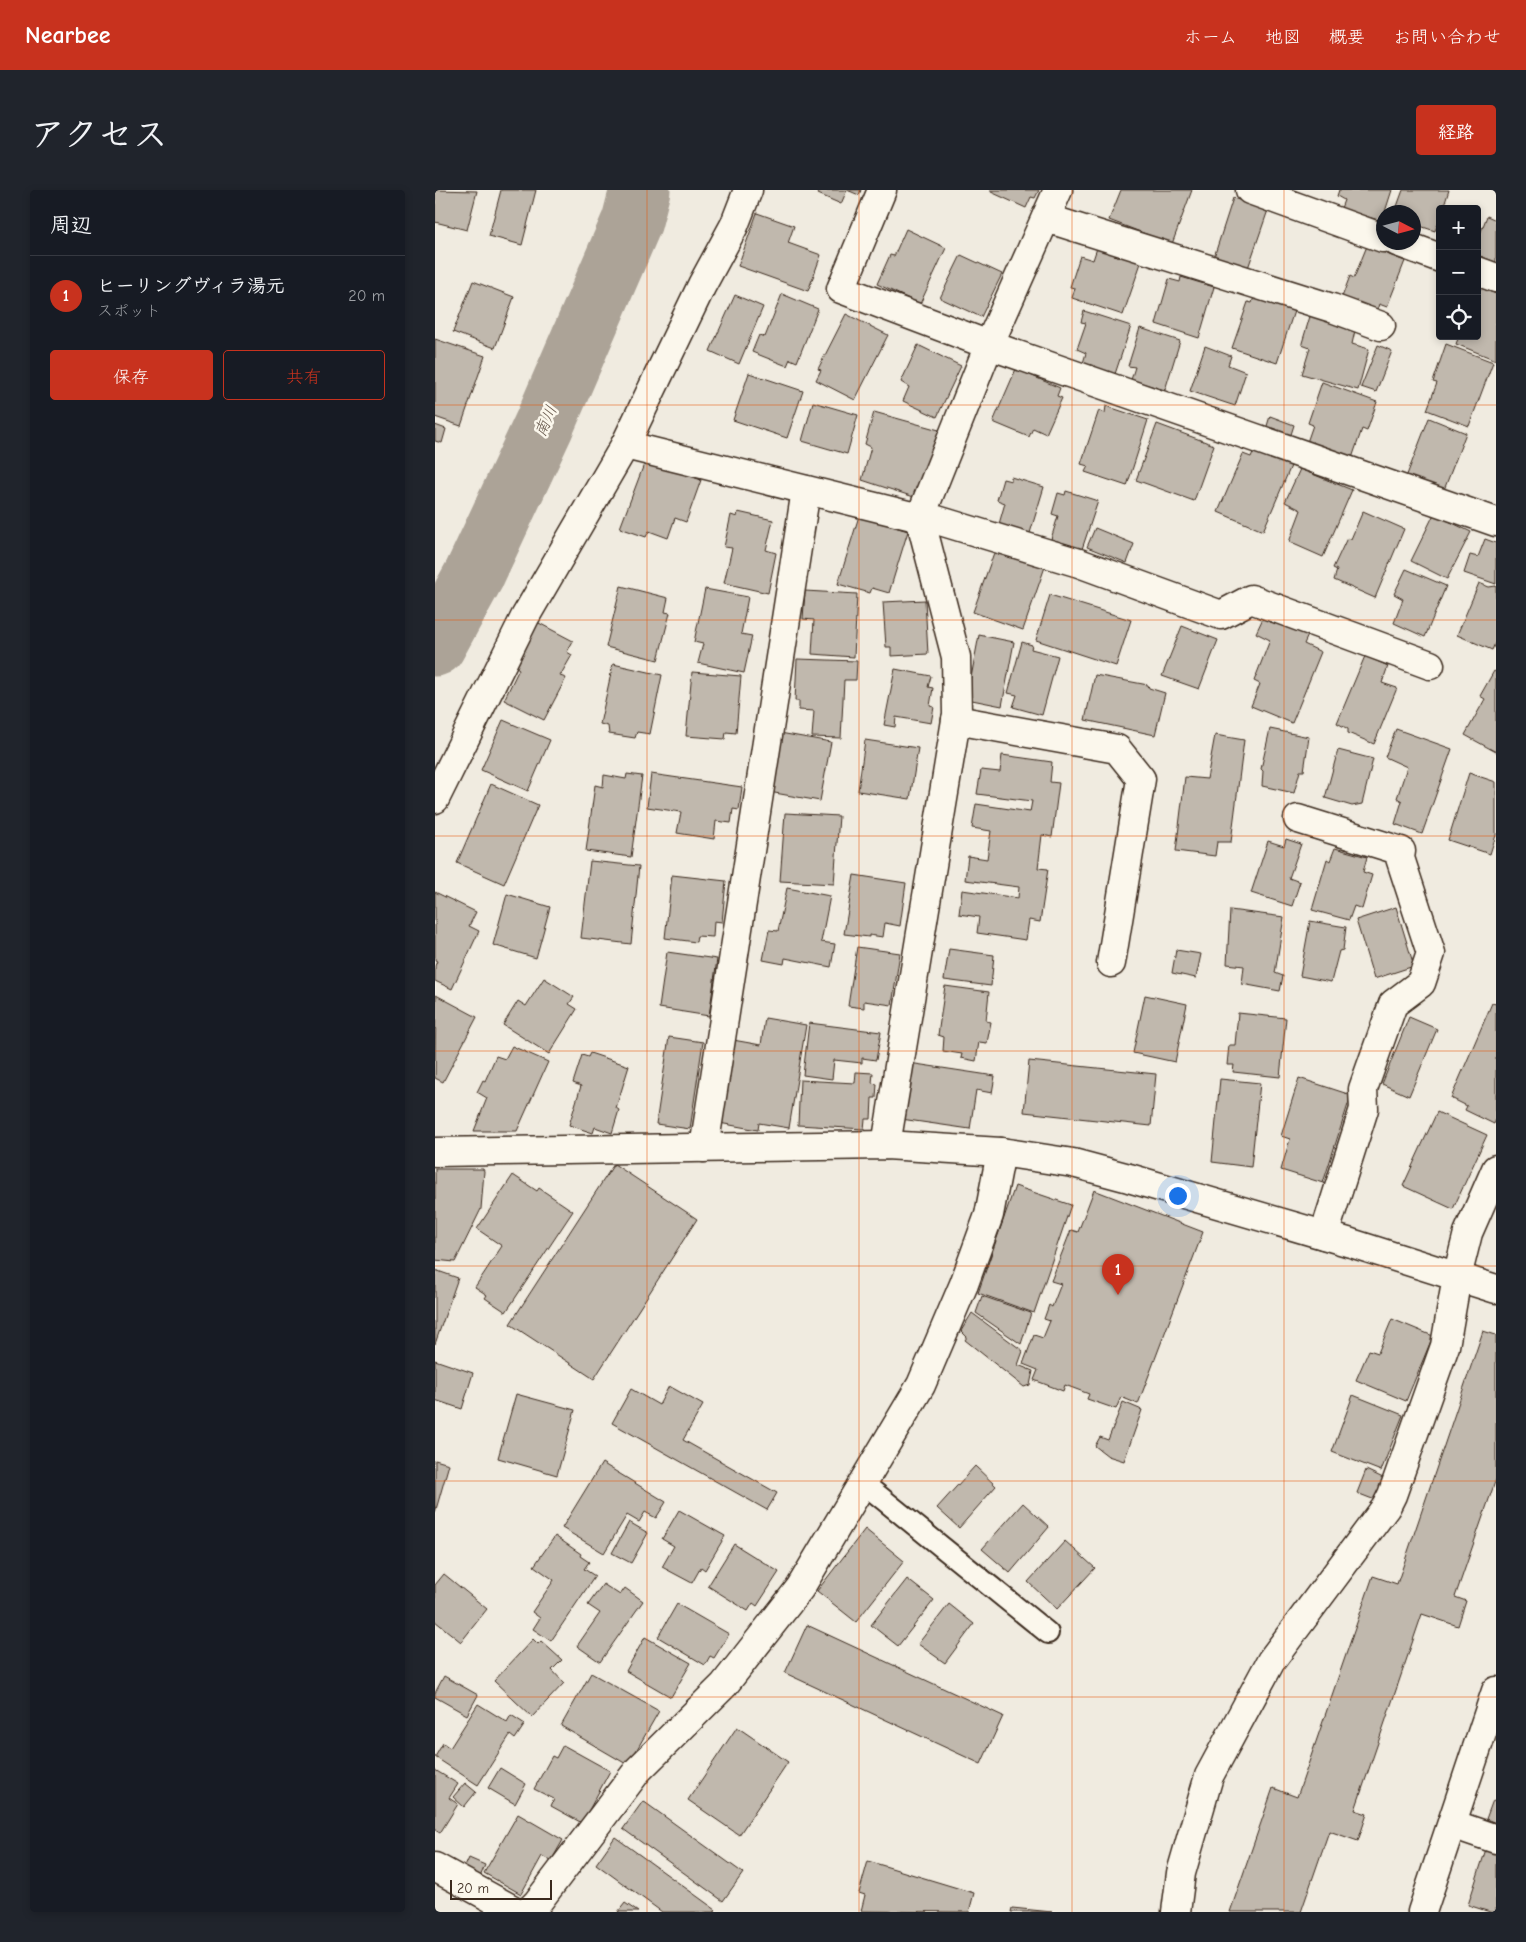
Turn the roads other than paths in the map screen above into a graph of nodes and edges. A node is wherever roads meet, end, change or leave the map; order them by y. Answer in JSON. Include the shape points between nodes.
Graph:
{"nodes":[{"id":1,"x":747,"y":190,"type":"edge"},
{"id":2,"x":883,"y":190,"type":"edge"},
{"id":3,"x":1058,"y":190,"type":"edge"},
{"id":4,"x":1249,"y":190,"type":"edge"},
{"id":5,"x":1046,"y":218,"type":"junction"},
{"id":6,"x":1376,"y":235,"type":"edge"},
{"id":7,"x":1418,"y":250,"type":"edge"},
{"id":8,"x":1436,"y":257,"type":"edge"},
{"id":9,"x":1481,"y":272,"type":"edge"},
{"id":10,"x":1496,"y":278,"type":"edge"},
{"id":11,"x":1381,"y":326,"type":"dead end"},
{"id":12,"x":989,"y":345,"type":"junction"},
{"id":13,"x":625,"y":445,"type":"junction"},
{"id":14,"x":806,"y":490,"type":"junction"},
{"id":15,"x":920,"y":518,"type":"junction"},
{"id":16,"x":1496,"y":522,"type":"edge"},
{"id":17,"x":1431,"y":665,"type":"dead end"},
{"id":18,"x":956,"y":720,"type":"junction"},
{"id":19,"x":435,"y":799,"type":"edge"},
{"id":20,"x":1298,"y":819,"type":"dead end"},
{"id":21,"x":1111,"y":963,"type":"dead end"},
{"id":22,"x":886,"y":1145,"type":"junction"},
{"id":23,"x":704,"y":1148,"type":"junction"},
{"id":24,"x":435,"y":1152,"type":"edge"},
{"id":25,"x":1001,"y":1152,"type":"junction"},
{"id":26,"x":1496,"y":1169,"type":"edge"},
{"id":27,"x":1324,"y":1235,"type":"junction"},
{"id":28,"x":1457,"y":1277,"type":"junction"},
{"id":29,"x":1496,"y":1290,"type":"edge"},
{"id":30,"x":863,"y":1483,"type":"junction"},
{"id":31,"x":1049,"y":1633,"type":"dead end"},
{"id":32,"x":1496,"y":1691,"type":"edge"},
{"id":33,"x":1452,"y":1824,"type":"junction"},
{"id":34,"x":1496,"y":1839,"type":"edge"},
{"id":35,"x":435,"y":1867,"type":"edge"},
{"id":36,"x":517,"y":1912,"type":"edge"},
{"id":37,"x":528,"y":1912,"type":"edge"},
{"id":38,"x":1176,"y":1912,"type":"edge"},
{"id":39,"x":1422,"y":1912,"type":"edge"}],
"edges":[{"from":1,"to":13,"type":"street","via":[[734,226]]},
{"from":2,"to":12,"type":"street","via":[[841,290]]},
{"from":3,"to":5,"type":"street"},
{"from":4,"to":6,"type":"street"},
{"from":5,"to":11,"type":"street"},
{"from":5,"to":12,"type":"street"},
{"from":7,"to":8,"type":"street"},
{"from":9,"to":10,"type":"street"},
{"from":12,"to":15,"type":"street"},
{"from":12,"to":16,"type":"street"},
{"from":13,"to":14,"type":"street"},
{"from":13,"to":19,"type":"street","via":[[525,617]]},
{"from":14,"to":15,"type":"street"},
{"from":14,"to":23,"type":"street"},
{"from":15,"to":17,"type":"street","via":[[937,520],[1079,563],[1221,615],[1251,599]]},
{"from":15,"to":18,"type":"street","via":[[956,657]]},
{"from":18,"to":21,"type":"street","via":[[1117,749],[1141,779]]},
{"from":18,"to":22,"type":"street"},
{"from":20,"to":27,"type":"street","via":[[1401,851],[1400,858],[1431,953],[1421,983],[1393,1004],[1363,1089],[1364,1109]]},
{"from":22,"to":23,"type":"street"},
{"from":22,"to":25,"type":"street"},
{"from":23,"to":24,"type":"street"},
{"from":25,"to":27,"type":"street","via":[[1083,1166]]},
{"from":25,"to":30,"type":"street","via":[[989,1215],[964,1284],[921,1385]]},
{"from":26,"to":28,"type":"street","via":[[1468,1233]]},
{"from":27,"to":28,"type":"street"},
{"from":28,"to":29,"type":"street"},
{"from":28,"to":38,"type":"street","via":[[1445,1346],[1393,1494],[1271,1661],[1209,1776],[1181,1873]]},
{"from":30,"to":31,"type":"lane"},
{"from":30,"to":37,"type":"street","via":[[800,1588],[736,1670],[638,1770]]},
{"from":32,"to":33,"type":"street"},
{"from":33,"to":34,"type":"street"},
{"from":33,"to":39,"type":"street"},
{"from":35,"to":36,"type":"street"}]}
